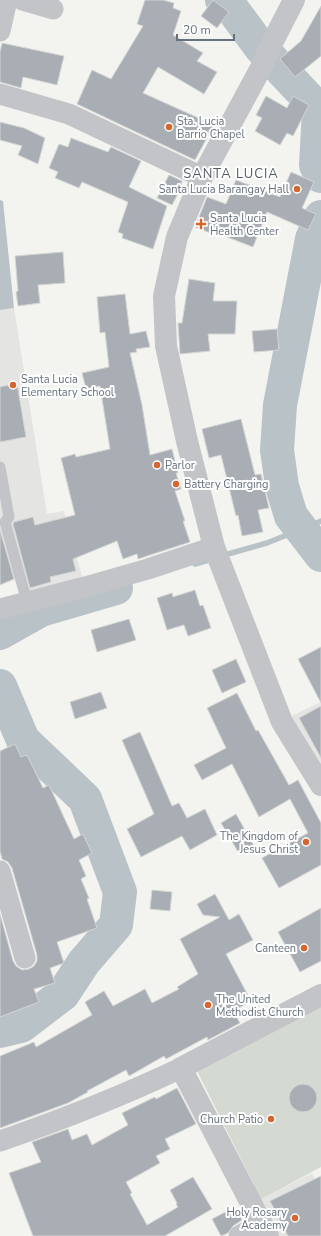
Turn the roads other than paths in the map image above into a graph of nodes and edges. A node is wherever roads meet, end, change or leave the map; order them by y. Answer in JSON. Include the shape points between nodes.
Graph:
{"nodes":[{"id":1,"x":7,"y":0,"type":"edge"},
{"id":2,"x":22,"y":0,"type":"edge"},
{"id":3,"x":294,"y":0,"type":"edge"},
{"id":4,"x":53,"y":9,"type":"dead end"},
{"id":5,"x":0,"y":31,"type":"edge"},
{"id":6,"x":0,"y":94,"type":"edge"},
{"id":7,"x":202,"y":177,"type":"junction"},
{"id":8,"x":0,"y":467,"type":"edge"},
{"id":9,"x":217,"y":556,"type":"junction"},
{"id":10,"x":27,"y":602,"type":"junction"},
{"id":11,"x":0,"y":609,"type":"edge"},
{"id":12,"x":321,"y":785,"type":"edge"},
{"id":13,"x":0,"y":871,"type":"edge"},
{"id":14,"x":25,"y":958,"type":"dead end"},
{"id":15,"x":321,"y":995,"type":"edge"},
{"id":16,"x":181,"y":1068,"type":"junction"},
{"id":17,"x":0,"y":1141,"type":"edge"},
{"id":18,"x":264,"y":1230,"type":"edge"},
{"id":19,"x":239,"y":1236,"type":"edge"}],
"edges":[{"from":1,"to":5,"type":"street"},
{"from":2,"to":4,"type":"street"},
{"from":3,"to":7,"type":"street","via":[[262,66]]},
{"from":6,"to":7,"type":"street","via":[[69,114]]},
{"from":7,"to":9,"type":"street","via":[[177,237],[164,296],[166,346],[187,441]]},
{"from":8,"to":10,"type":"lane","via":[[10,517],[5,522]]},
{"from":9,"to":10,"type":"street","via":[[148,569]]},
{"from":9,"to":12,"type":"street","via":[[282,722]]},
{"from":10,"to":11,"type":"street"},
{"from":13,"to":14,"type":"street"},
{"from":15,"to":16,"type":"street"},
{"from":16,"to":17,"type":"street"},
{"from":16,"to":18,"type":"street"},
{"from":18,"to":19,"type":"street"}]}
